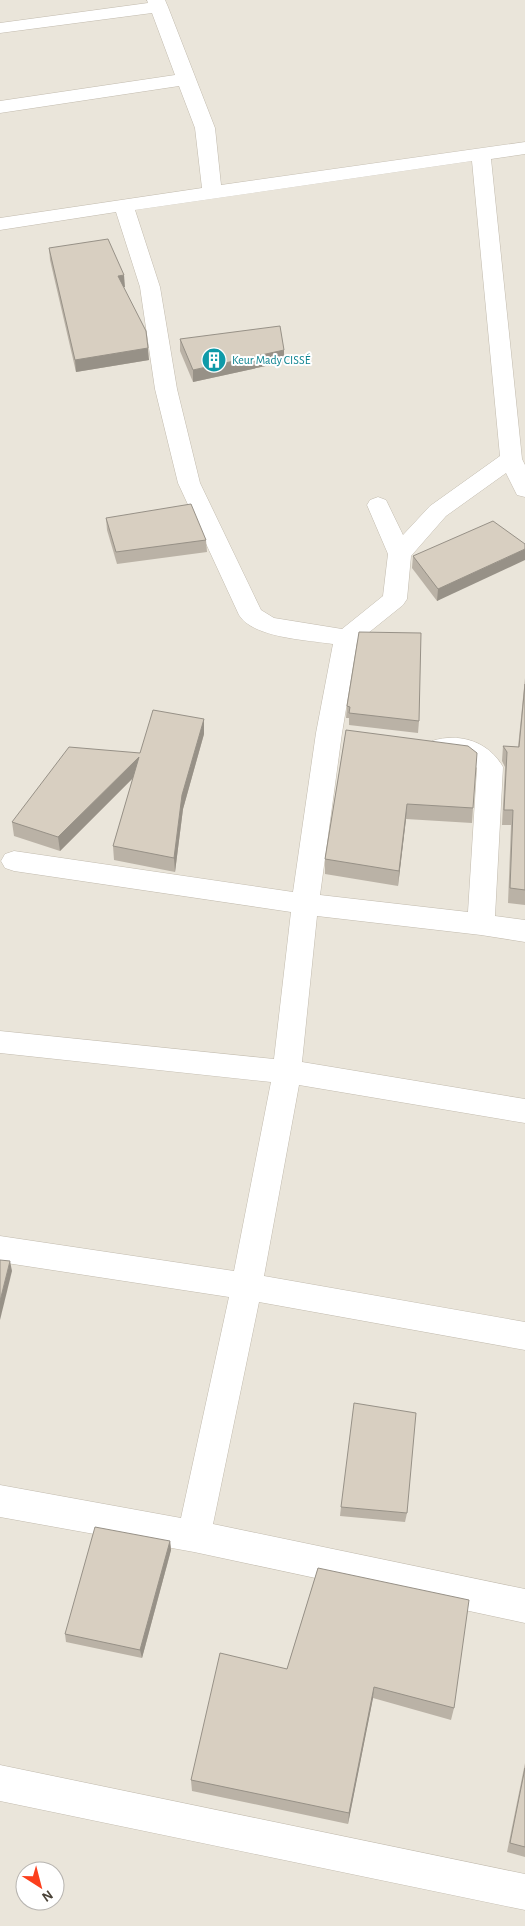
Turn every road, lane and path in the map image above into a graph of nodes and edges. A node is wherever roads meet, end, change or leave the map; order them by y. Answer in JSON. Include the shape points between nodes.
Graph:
{"nodes":[{"id":1,"x":158,"y":3,"type":"edge"},
{"id":2,"x":0,"y":28,"type":"edge"},
{"id":3,"x":186,"y":79,"type":"junction"},
{"id":4,"x":0,"y":106,"type":"edge"},
{"id":5,"x":525,"y":148,"type":"edge"},
{"id":6,"x":481,"y":154,"type":"junction"},
{"id":7,"x":212,"y":192,"type":"junction"},
{"id":8,"x":124,"y":206,"type":"junction"},
{"id":9,"x":0,"y":224,"type":"edge"},
{"id":10,"x":511,"y":459,"type":"junction"},
{"id":11,"x":525,"y":490,"type":"edge"},
{"id":12,"x":378,"y":505,"type":"dead end"},
{"id":13,"x":400,"y":554,"type":"junction"},
{"id":14,"x":346,"y":638,"type":"junction"},
{"id":15,"x":414,"y":743,"type":"edge"},
{"id":16,"x":14,"y":862,"type":"dead end"},
{"id":17,"x":305,"y":904,"type":"junction"},
{"id":18,"x":481,"y":924,"type":"junction"},
{"id":19,"x":525,"y":931,"type":"edge"},
{"id":20,"x":0,"y":1042,"type":"edge"},
{"id":21,"x":287,"y":1072,"type":"junction"},
{"id":22,"x":525,"y":1112,"type":"edge"},
{"id":23,"x":0,"y":1249,"type":"edge"},
{"id":24,"x":247,"y":1286,"type":"junction"},
{"id":25,"x":525,"y":1336,"type":"edge"},
{"id":26,"x":0,"y":1501,"type":"edge"},
{"id":27,"x":194,"y":1536,"type":"junction"},
{"id":28,"x":525,"y":1606,"type":"edge"},
{"id":29,"x":0,"y":1782,"type":"edge"},
{"id":30,"x":525,"y":1892,"type":"edge"}],
"edges":[{"from":1,"to":2,"type":"street"},
{"from":1,"to":3,"type":"street"},
{"from":3,"to":4,"type":"street"},
{"from":3,"to":7,"type":"street","via":[[205,128]]},
{"from":5,"to":6,"type":"street"},
{"from":6,"to":7,"type":"street"},
{"from":6,"to":10,"type":"street"},
{"from":7,"to":8,"type":"street"},
{"from":8,"to":9,"type":"street"},
{"from":8,"to":14,"type":"street","via":[[150,287],[166,389],[189,483],[251,614],[269,624]]},
{"from":10,"to":11,"type":"street"},
{"from":10,"to":13,"type":"street","via":[[438,511]]},
{"from":12,"to":13,"type":"street"},
{"from":13,"to":14,"type":"street","via":[[395,599]]},
{"from":14,"to":17,"type":"street","via":[[338,734]]},
{"from":15,"to":18,"type":"street","via":[[472,750],[484,757],[490,767]]},
{"from":16,"to":17,"type":"street"},
{"from":17,"to":18,"type":"street"},
{"from":17,"to":21,"type":"street"},
{"from":18,"to":19,"type":"street"},
{"from":20,"to":21,"type":"street"},
{"from":21,"to":22,"type":"street"},
{"from":21,"to":24,"type":"street"},
{"from":23,"to":24,"type":"street"},
{"from":24,"to":25,"type":"street"},
{"from":24,"to":27,"type":"street"},
{"from":26,"to":27,"type":"street"},
{"from":27,"to":28,"type":"street"},
{"from":29,"to":30,"type":"street"}]}
